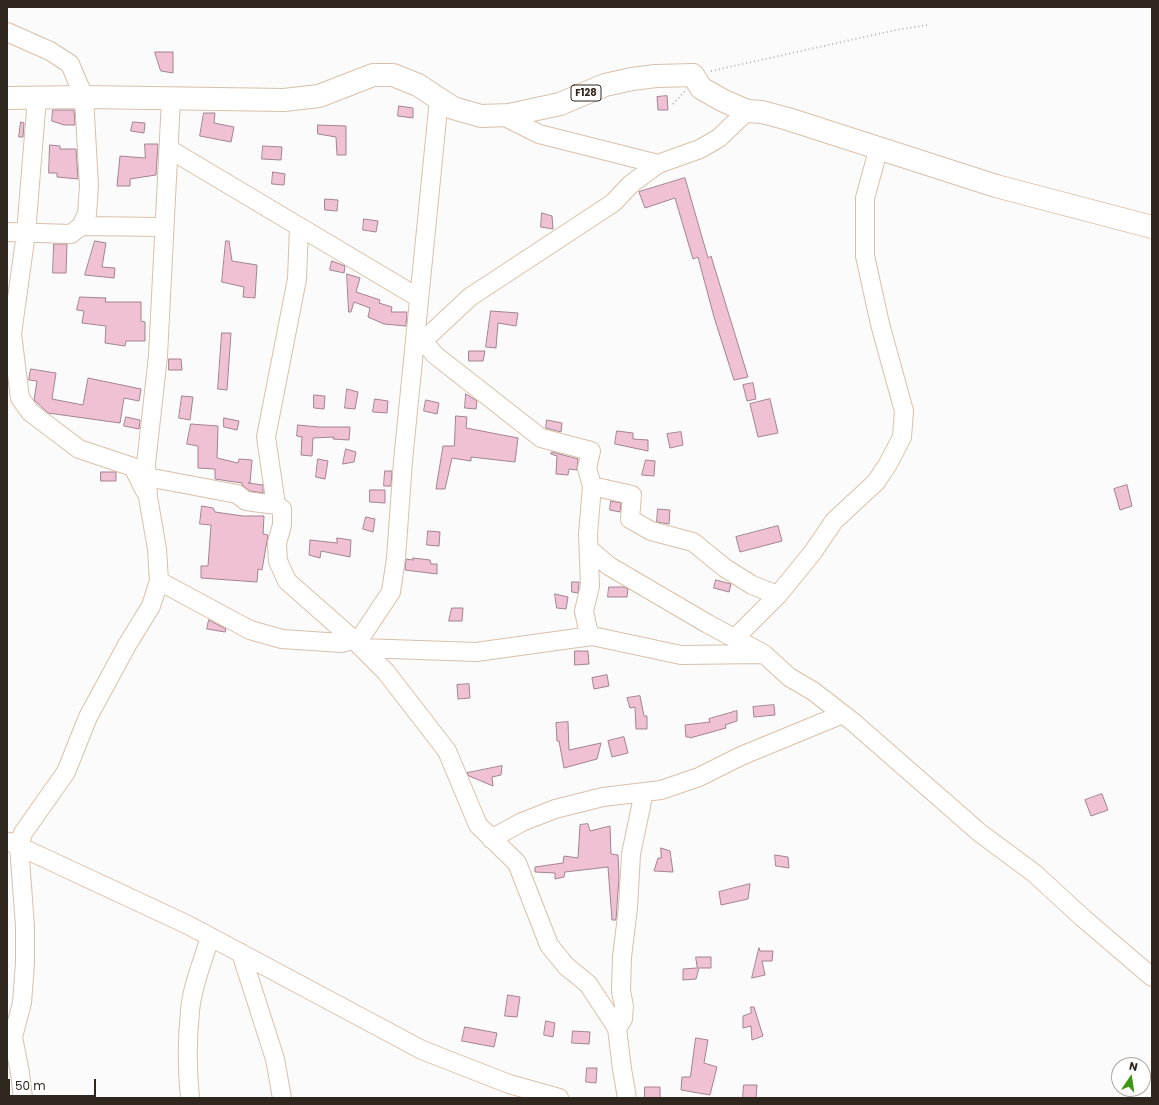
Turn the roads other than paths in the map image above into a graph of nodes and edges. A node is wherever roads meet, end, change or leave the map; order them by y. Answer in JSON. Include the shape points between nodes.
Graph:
{"nodes":[{"id":1,"x":7,"y":32,"type":"edge"},
{"id":2,"x":84,"y":97,"type":"junction"},
{"id":3,"x":7,"y":98,"type":"edge"},
{"id":4,"x":37,"y":98,"type":"junction"},
{"id":5,"x":171,"y":99,"type":"junction"},
{"id":6,"x":438,"y":99,"type":"junction"},
{"id":7,"x":747,"y":111,"type":"junction"},
{"id":8,"x":501,"y":115,"type":"junction"},
{"id":9,"x":879,"y":147,"type":"junction"},
{"id":10,"x":169,"y":149,"type":"junction"},
{"id":11,"x":658,"y":164,"type":"junction"},
{"id":12,"x":81,"y":226,"type":"junction"},
{"id":13,"x":164,"y":227,"type":"junction"},
{"id":14,"x":299,"y":227,"type":"junction"},
{"id":15,"x":1152,"y":227,"type":"edge"},
{"id":16,"x":7,"y":232,"type":"edge"},
{"id":17,"x":26,"y":233,"type":"junction"},
{"id":18,"x":419,"y":298,"type":"junction"},
{"id":19,"x":10,"y":332,"type":"edge"},
{"id":20,"x":420,"y":336,"type":"junction"},
{"id":21,"x":147,"y":477,"type":"junction"},
{"id":22,"x":592,"y":486,"type":"junction"},
{"id":23,"x":148,"y":497,"type":"junction"},
{"id":24,"x":276,"y":505,"type":"junction"},
{"id":25,"x":590,"y":550,"type":"junction"},
{"id":26,"x":159,"y":581,"type":"junction"},
{"id":27,"x":778,"y":595,"type":"junction"},
{"id":28,"x":592,"y":636,"type":"junction"},
{"id":29,"x":735,"y":638,"type":"junction"},
{"id":30,"x":358,"y":644,"type":"junction"},
{"id":31,"x":764,"y":654,"type":"junction"},
{"id":32,"x":843,"y":714,"type":"junction"},
{"id":33,"x":644,"y":792,"type":"junction"},
{"id":34,"x":491,"y":839,"type":"junction"},
{"id":35,"x":13,"y":844,"type":"edge"},
{"id":36,"x":210,"y":936,"type":"junction"},
{"id":37,"x":241,"y":953,"type":"junction"},
{"id":38,"x":1152,"y":977,"type":"edge"},
{"id":39,"x":617,"y":1028,"type":"junction"},
{"id":40,"x":626,"y":1097,"type":"edge"},
{"id":41,"x":22,"y":1098,"type":"edge"},
{"id":42,"x":190,"y":1098,"type":"edge"},
{"id":43,"x":282,"y":1098,"type":"edge"},
{"id":44,"x":559,"y":1098,"type":"edge"}],
"edges":[{"from":1,"to":2,"type":"street","via":[[50,51],[70,64]]},
{"from":2,"to":4,"type":"main road","number":"F128"},
{"from":2,"to":5,"type":"main road","number":"F128"},
{"from":2,"to":12,"type":"street","via":[[89,186],[87,214]]},
{"from":3,"to":4,"type":"main road","number":"F128"},
{"from":4,"to":17,"type":"street"},
{"from":5,"to":6,"type":"main road","number":"F128","via":[[284,100],[319,96],[373,75],[393,75],[418,85]]},
{"from":5,"to":10,"type":"street"},
{"from":6,"to":8,"type":"main road","number":"F128","via":[[453,108],[481,116]]},
{"from":6,"to":18,"type":"street"},
{"from":7,"to":8,"type":"main road","number":"F128","via":[[701,88],[693,75],[632,79],[605,85],[560,104]]},
{"from":7,"to":9,"type":"main road","via":[[788,119]]},
{"from":7,"to":11,"type":"street","via":[[719,138],[700,149]]},
{"from":8,"to":11,"type":"street","via":[[539,134]]},
{"from":9,"to":15,"type":"main road","via":[[996,186]]},
{"from":9,"to":27,"type":"street","via":[[865,198],[865,256],[880,324],[904,411],[902,437],[876,482],[834,521],[814,552]]},
{"from":10,"to":13,"type":"street"},
{"from":10,"to":14,"type":"street"},
{"from":11,"to":20,"type":"street","via":[[631,184],[613,203],[470,297]]},
{"from":12,"to":13,"type":"street"},
{"from":12,"to":17,"type":"street","via":[[71,234]]},
{"from":13,"to":21,"type":"street","via":[[158,356],[146,464]]},
{"from":14,"to":18,"type":"street"},
{"from":14,"to":24,"type":"street","via":[[297,279],[266,436]]},
{"from":16,"to":17,"type":"street"},
{"from":17,"to":19,"type":"street"},
{"from":18,"to":20,"type":"street"},
{"from":19,"to":23,"type":"street","via":[[20,398],[30,412],[79,449],[133,466]]},
{"from":20,"to":22,"type":"street","via":[[435,355],[541,438],[591,451],[587,468]]},
{"from":20,"to":30,"type":"street","via":[[391,592]]},
{"from":21,"to":23,"type":"street"},
{"from":21,"to":24,"type":"street","via":[[237,494],[246,501]]},
{"from":22,"to":25,"type":"street","via":[[588,534]]},
{"from":22,"to":27,"type":"street","via":[[632,495],[630,519],[651,531],[693,542],[725,568],[752,585]]},
{"from":23,"to":26,"type":"street","via":[[157,549]]},
{"from":24,"to":30,"type":"street","via":[[282,509],[278,561],[286,581]]},
{"from":25,"to":28,"type":"street","via":[[590,586],[584,611]]},
{"from":25,"to":29,"type":"street","via":[[610,566]]},
{"from":26,"to":30,"type":"street","via":[[250,630],[282,639]]},
{"from":26,"to":35,"type":"street","via":[[151,606],[88,717],[66,772]]},
{"from":27,"to":29,"type":"street"},
{"from":28,"to":30,"type":"street","via":[[476,652]]},
{"from":28,"to":31,"type":"street","via":[[680,655]]},
{"from":29,"to":31,"type":"street"},
{"from":30,"to":34,"type":"street","via":[[386,672],[447,751],[478,825]]},
{"from":31,"to":32,"type":"street","via":[[789,677],[813,691]]},
{"from":32,"to":33,"type":"street","via":[[740,756],[700,777],[661,790]]},
{"from":32,"to":38,"type":"street","via":[[980,833],[1034,873]]},
{"from":33,"to":34,"type":"street","via":[[603,797],[555,809],[522,822]]},
{"from":33,"to":39,"type":"street","via":[[631,854],[622,957],[623,1019]]},
{"from":34,"to":39,"type":"street","via":[[517,863],[549,945],[566,966],[588,984]]},
{"from":35,"to":36,"type":"street"},
{"from":35,"to":41,"type":"street","via":[[25,926],[22,1003],[13,1037]]},
{"from":36,"to":37,"type":"street"},
{"from":36,"to":42,"type":"street","via":[[190,1010]]},
{"from":37,"to":43,"type":"street","via":[[275,1058]]},
{"from":37,"to":44,"type":"street","via":[[422,1050],[509,1084]]},
{"from":39,"to":40,"type":"street"}]}
